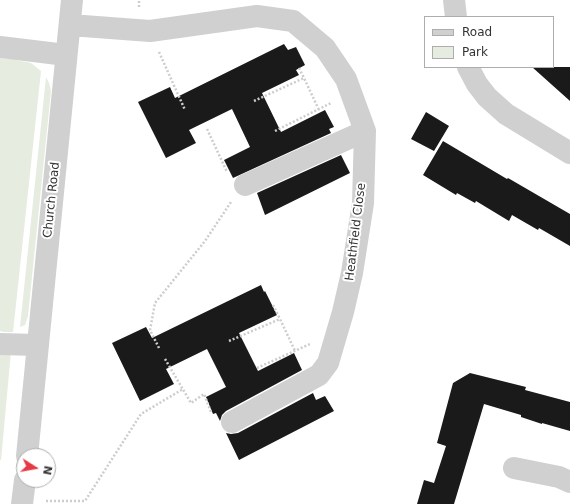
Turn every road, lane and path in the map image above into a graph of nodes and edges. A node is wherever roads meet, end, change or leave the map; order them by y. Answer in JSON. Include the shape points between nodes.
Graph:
{"nodes":[{"id":1,"x":72,"y":0,"type":"edge"},
{"id":2,"x":454,"y":0,"type":"edge"},
{"id":3,"x":258,"y":8,"type":"edge"},
{"id":4,"x":456,"y":16,"type":"edge"},
{"id":5,"x":70,"y":24,"type":"junction"},
{"id":6,"x":150,"y":31,"type":"junction"},
{"id":7,"x":0,"y":47,"type":"edge"},
{"id":8,"x":66,"y":55,"type":"junction"},
{"id":9,"x":299,"y":68,"type":"dead end"},
{"id":10,"x":469,"y":68,"type":"edge"},
{"id":11,"x":304,"y":78,"type":"junction"},
{"id":12,"x":352,"y":93,"type":"junction"},
{"id":13,"x":254,"y":101,"type":"dead end"},
{"id":14,"x":185,"y":110,"type":"dead end"},
{"id":15,"x":319,"y":110,"type":"junction"},
{"id":16,"x":207,"y":129,"type":"dead end"},
{"id":17,"x":365,"y":131,"type":"junction"},
{"id":18,"x":275,"y":132,"type":"dead end"},
{"id":19,"x":570,"y":153,"type":"edge"},
{"id":20,"x":240,"y":186,"type":"junction"},
{"id":21,"x":273,"y":305,"type":"dead end"},
{"id":22,"x":280,"y":319,"type":"junction"},
{"id":23,"x":338,"y":332,"type":"junction"},
{"id":24,"x":229,"y":341,"type":"dead end"},
{"id":25,"x":0,"y":344,"type":"edge"},
{"id":26,"x":38,"y":345,"type":"junction"},
{"id":27,"x":159,"y":348,"type":"dead end"},
{"id":28,"x":295,"y":351,"type":"junction"},
{"id":29,"x":165,"y":359,"type":"dead end"},
{"id":30,"x":257,"y":368,"type":"dead end"},
{"id":31,"x":183,"y":389,"type":"junction"},
{"id":32,"x":232,"y":422,"type":"joint"},
{"id":33,"x":28,"y":448,"type":"edge"},
{"id":34,"x":514,"y":468,"type":"dead end"},
{"id":35,"x":570,"y":482,"type":"edge"},
{"id":36,"x":24,"y":488,"type":"edge"},
{"id":37,"x":46,"y":501,"type":"dead end"},
{"id":38,"x":22,"y":504,"type":"edge"}],
"edges":[{"from":1,"to":5,"type":"street","name":"Church Road"},
{"from":2,"to":4,"type":"street"},
{"from":3,"to":6,"type":"street","name":"Heathfield Close"},
{"from":3,"to":12,"type":"street","name":"Heathfield Close","via":[[293,20],[325,48],[346,79]]},
{"from":5,"to":6,"type":"street","name":"Heathfield Close"},
{"from":5,"to":8,"type":"street","name":"Church Road"},
{"from":6,"to":14,"type":"path"},
{"from":7,"to":8,"type":"street"},
{"from":8,"to":26,"type":"street","name":"Church Road"},
{"from":9,"to":11,"type":"path"},
{"from":10,"to":19,"type":"street","via":[[487,97],[506,114]]},
{"from":11,"to":13,"type":"path"},
{"from":11,"to":15,"type":"path"},
{"from":12,"to":15,"type":"path"},
{"from":12,"to":17,"type":"street","name":"Heathfield Close"},
{"from":15,"to":18,"type":"path"},
{"from":16,"to":20,"type":"path"},
{"from":17,"to":20,"type":"street"},
{"from":17,"to":23,"type":"street","name":"Heathfield Close","via":[[362,203],[352,273]]},
{"from":20,"to":27,"type":"path","via":[[205,241],[155,303],[150,330]]},
{"from":21,"to":22,"type":"path"},
{"from":22,"to":24,"type":"path"},
{"from":22,"to":28,"type":"path"},
{"from":23,"to":28,"type":"path"},
{"from":23,"to":32,"type":"street","name":"Heathfield Close","via":[[328,363],[319,375]]},
{"from":25,"to":26,"type":"street"},
{"from":26,"to":33,"type":"street","name":"Church Road"},
{"from":28,"to":30,"type":"path"},
{"from":29,"to":31,"type":"path"},
{"from":31,"to":32,"type":"path","via":[[191,403],[204,394],[213,415]]},
{"from":31,"to":37,"type":"path","via":[[142,414],[85,501]]},
{"from":34,"to":35,"type":"street","via":[[560,477]]},
{"from":36,"to":38,"type":"street"}]}
